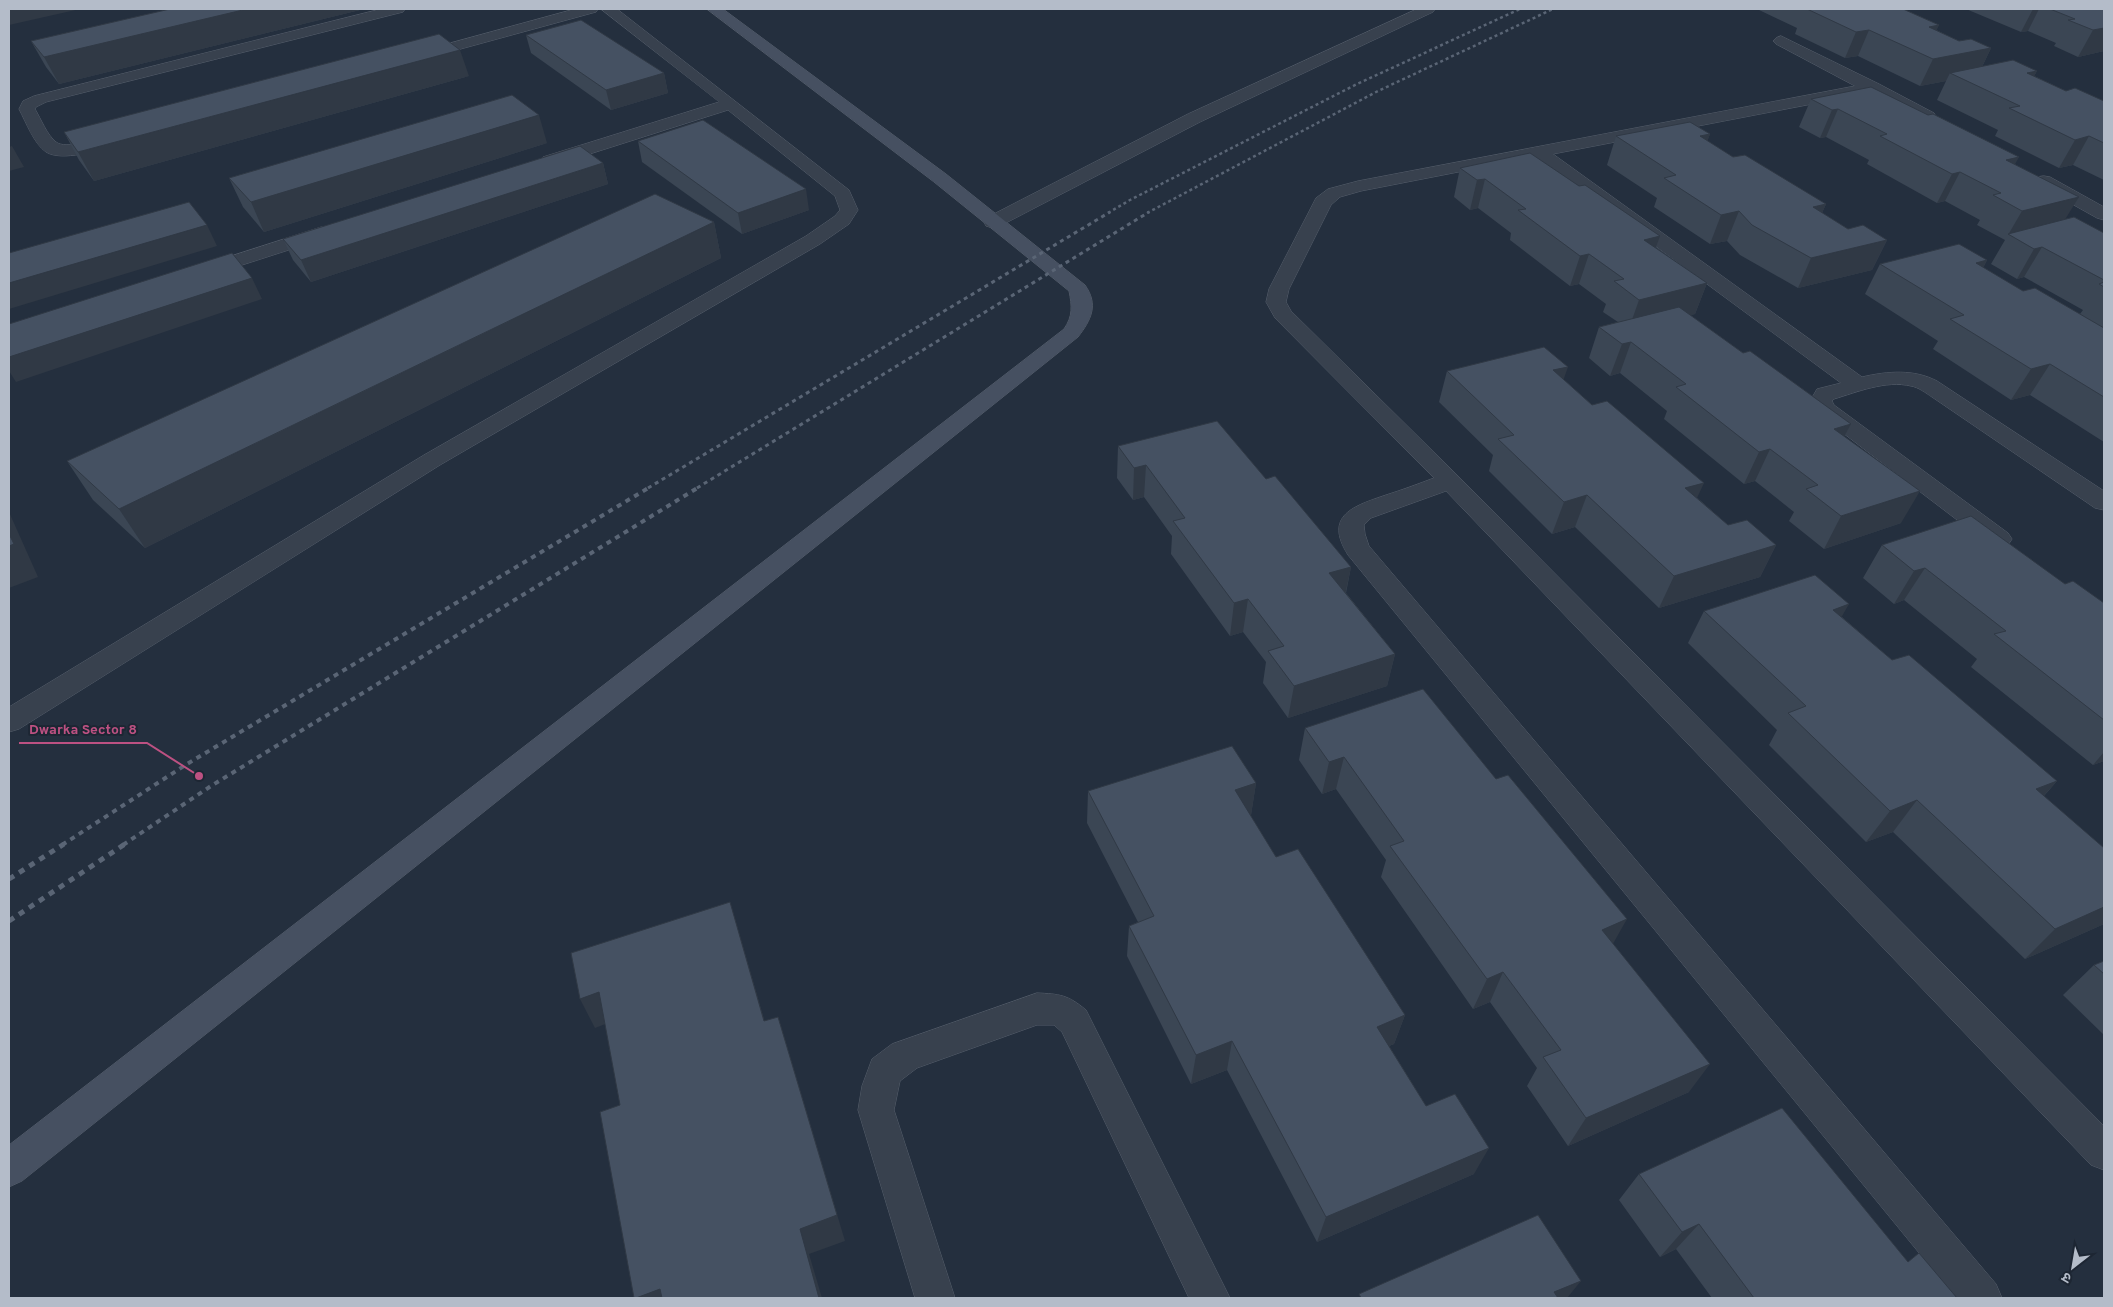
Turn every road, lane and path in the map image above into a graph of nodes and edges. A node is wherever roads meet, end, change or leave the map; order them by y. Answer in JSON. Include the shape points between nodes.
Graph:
{"nodes":[{"id":1,"x":398,"y":9,"type":"edge"},
{"id":2,"x":591,"y":9,"type":"edge"},
{"id":3,"x":608,"y":9,"type":"edge"},
{"id":4,"x":714,"y":9,"type":"edge"},
{"id":5,"x":1428,"y":9,"type":"edge"},
{"id":6,"x":1781,"y":41,"type":"dead end"},
{"id":7,"x":401,"y":62,"type":"edge"},
{"id":8,"x":1873,"y":87,"type":"junction"},
{"id":9,"x":731,"y":104,"type":"junction"},
{"id":10,"x":1941,"y":125,"type":"edge"},
{"id":11,"x":126,"y":138,"type":"edge"},
{"id":12,"x":1539,"y":152,"type":"junction"},
{"id":13,"x":532,"y":167,"type":"edge"},
{"id":14,"x":2027,"y":172,"type":"edge"},
{"id":15,"x":2104,"y":214,"type":"edge"},
{"id":16,"x":993,"y":222,"type":"junction"},
{"id":17,"x":342,"y":227,"type":"edge"},
{"id":18,"x":180,"y":279,"type":"edge"},
{"id":19,"x":1859,"y":385,"type":"junction"},
{"id":20,"x":1450,"y":481,"type":"junction"},
{"id":21,"x":2104,"y":502,"type":"edge"},
{"id":22,"x":2017,"y":552,"type":"edge"},
{"id":23,"x":9,"y":721,"type":"edge"},
{"id":24,"x":2104,"y":1152,"type":"edge"},
{"id":25,"x":9,"y":1168,"type":"edge"},
{"id":26,"x":935,"y":1298,"type":"edge"},
{"id":27,"x":1210,"y":1298,"type":"edge"},
{"id":28,"x":1982,"y":1298,"type":"edge"}],
"edges":[{"from":1,"to":11,"type":"lane","via":[[40,99],[29,104],[27,109],[53,150],[88,148]]},
{"from":2,"to":7,"type":"lane"},
{"from":3,"to":9,"type":"lane"},
{"from":4,"to":16,"type":"street","via":[[940,178]]},
{"from":5,"to":16,"type":"lane","via":[[1194,118]]},
{"from":6,"to":8,"type":"lane"},
{"from":8,"to":10,"type":"lane"},
{"from":8,"to":12,"type":"lane"},
{"from":9,"to":13,"type":"lane"},
{"from":9,"to":23,"type":"lane","via":[[843,194],[848,210],[842,220],[813,240],[432,460]]},
{"from":12,"to":19,"type":"lane"},
{"from":12,"to":20,"type":"lane","via":[[1334,193],[1323,202],[1279,289],[1276,302],[1282,314]]},
{"from":14,"to":15,"type":"lane"},
{"from":16,"to":25,"type":"street","via":[[1078,289],[1082,319],[1071,333]]},
{"from":17,"to":18,"type":"lane"},
{"from":19,"to":21,"type":"lane","via":[[1898,378],[1927,384]]},
{"from":19,"to":22,"type":"lane","via":[[1825,394],[1821,401],[1826,409]]},
{"from":20,"to":24,"type":"lane"},
{"from":20,"to":28,"type":"lane","via":[[1362,512],[1352,522],[1357,549]]},
{"from":26,"to":27,"type":"lane","via":[[876,1110],[880,1086],[886,1071],[905,1056],[1037,1009],[1061,1010],[1074,1021]]}]}
